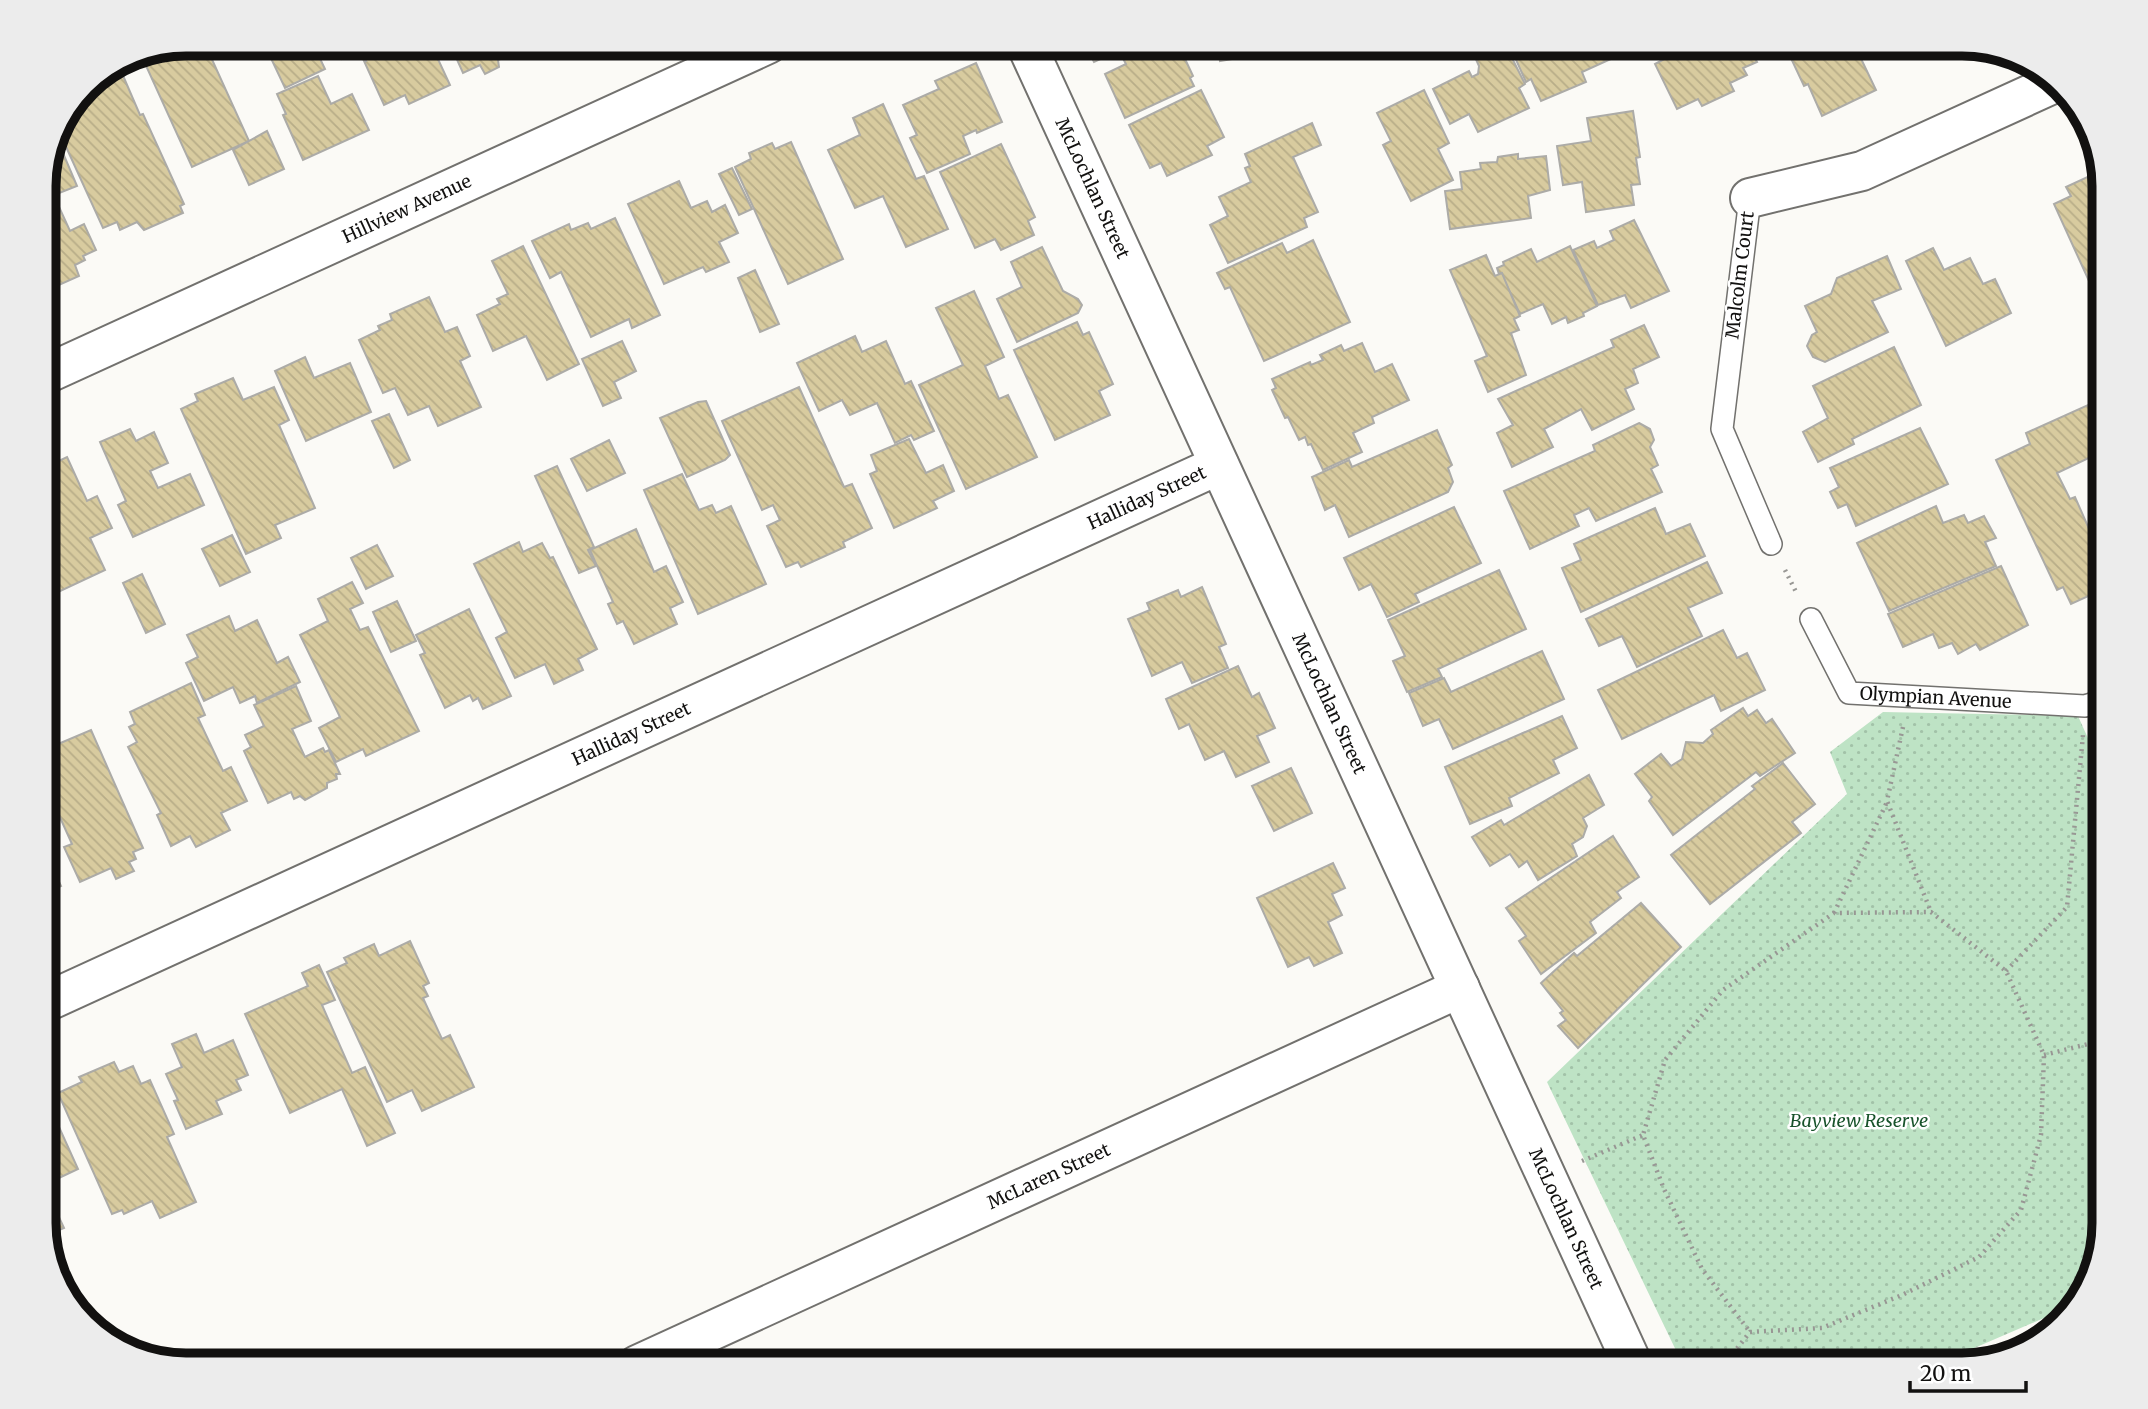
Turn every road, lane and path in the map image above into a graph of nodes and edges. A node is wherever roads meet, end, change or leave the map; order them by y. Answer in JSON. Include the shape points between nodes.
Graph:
{"nodes":[{"id":1,"x":742,"y":56,"type":"edge"},
{"id":2,"x":1032,"y":56,"type":"edge"},
{"id":3,"x":2046,"y":87,"type":"edge"},
{"id":4,"x":1750,"y":198,"type":"joint"},
{"id":5,"x":56,"y":370,"type":"edge"},
{"id":6,"x":1219,"y":465,"type":"junction"},
{"id":7,"x":1771,"y":544,"type":"joint"},
{"id":8,"x":1811,"y":619,"type":"joint"},
{"id":9,"x":1909,"y":696,"type":"junction"},
{"id":10,"x":2092,"y":703,"type":"edge"},
{"id":11,"x":2092,"y":720,"type":"edge"},
{"id":12,"x":1887,"y":801,"type":"junction"},
{"id":13,"x":1931,"y":912,"type":"junction"},
{"id":14,"x":1834,"y":913,"type":"junction"},
{"id":15,"x":2006,"y":971,"type":"junction"},
{"id":16,"x":1460,"y":988,"type":"junction"},
{"id":17,"x":56,"y":998,"type":"edge"},
{"id":18,"x":2092,"y":1043,"type":"edge"},
{"id":19,"x":2044,"y":1055,"type":"junction"},
{"id":20,"x":1643,"y":1135,"type":"junction"},
{"id":21,"x":1547,"y":1177,"type":"junction"},
{"id":22,"x":1750,"y":1332,"type":"junction"},
{"id":23,"x":663,"y":1353,"type":"edge"},
{"id":24,"x":1628,"y":1353,"type":"edge"},
{"id":25,"x":1733,"y":1353,"type":"edge"}],
"edges":[{"from":1,"to":5,"type":"street","name":"Hillview Avenue"},
{"from":2,"to":6,"type":"street","name":"McLochlan Street"},
{"from":3,"to":4,"type":"street","name":"Malcolm Court","via":[[1862,171]]},
{"from":4,"to":7,"type":"lane","name":"Malcolm Court","via":[[1722,429]]},
{"from":6,"to":16,"type":"street","name":"McLochlan Street"},
{"from":6,"to":17,"type":"street","name":"Halliday Street"},
{"from":7,"to":8,"type":"path"},
{"from":8,"to":9,"type":"lane","name":"Olympian Avenue","via":[[1849,693]]},
{"from":9,"to":10,"type":"lane","name":"Olympian Avenue"},
{"from":9,"to":12,"type":"path"},
{"from":11,"to":15,"type":"path","via":[[2067,907]]},
{"from":12,"to":13,"type":"path"},
{"from":12,"to":14,"type":"path"},
{"from":13,"to":14,"type":"path"},
{"from":13,"to":15,"type":"path"},
{"from":14,"to":20,"type":"path","via":[[1723,990],[1665,1060]]},
{"from":15,"to":19,"type":"path"},
{"from":16,"to":21,"type":"street","name":"McLochlan Street"},
{"from":16,"to":23,"type":"street","name":"McLaren Street"},
{"from":18,"to":19,"type":"path"},
{"from":19,"to":22,"type":"path","via":[[2040,1135],[2021,1210],[1979,1257],[1822,1328]]},
{"from":20,"to":21,"type":"path"},
{"from":20,"to":22,"type":"path","via":[[1702,1269]]},
{"from":21,"to":24,"type":"street","name":"McLochlan Street"},
{"from":22,"to":25,"type":"path"}]}
